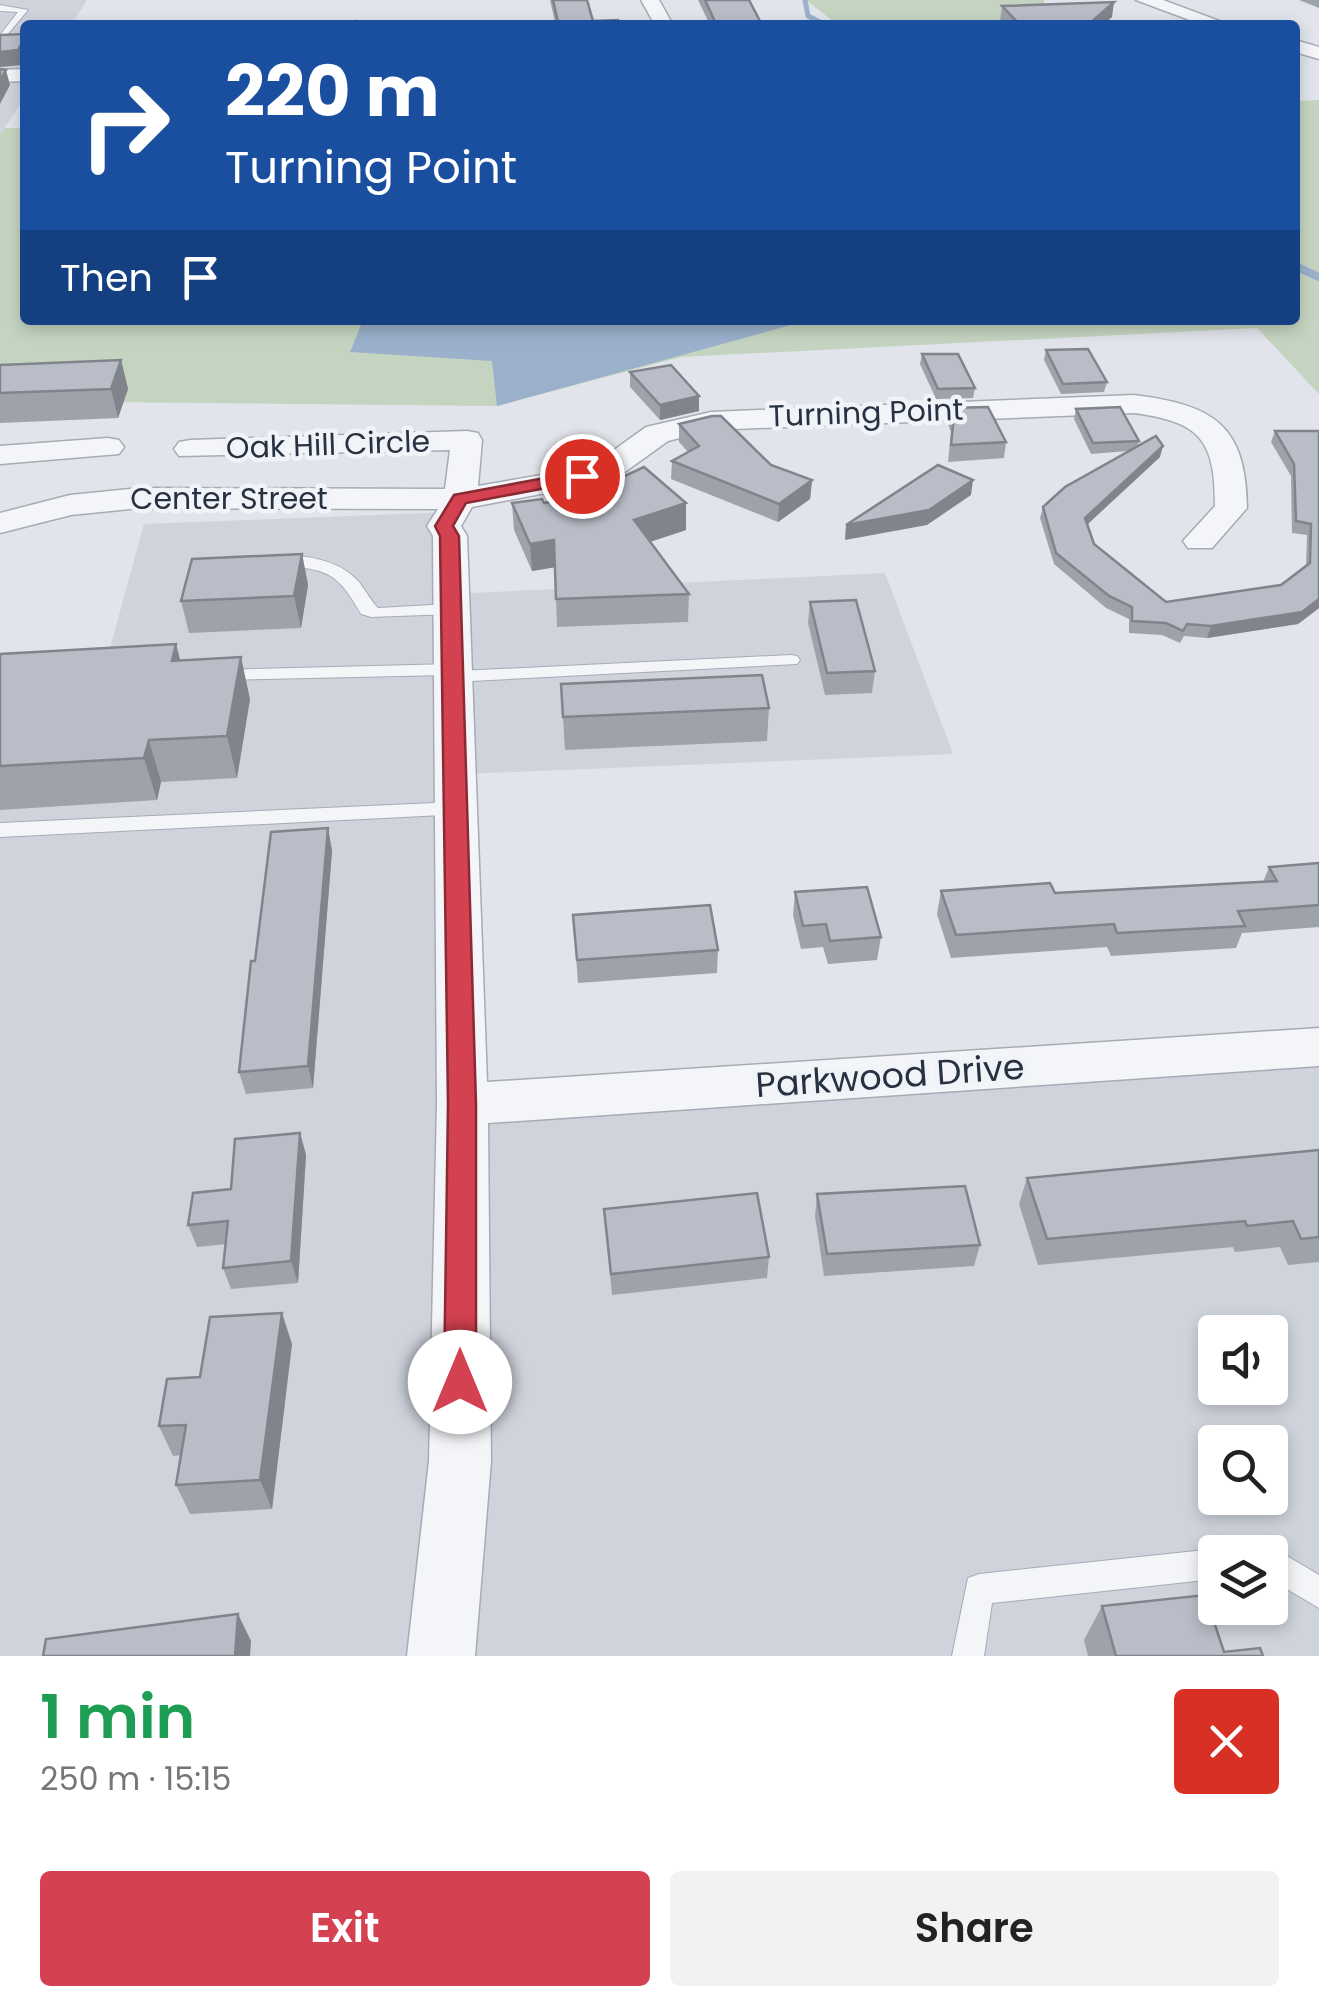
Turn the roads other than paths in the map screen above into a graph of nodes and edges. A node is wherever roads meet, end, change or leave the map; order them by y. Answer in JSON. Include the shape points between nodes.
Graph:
{"nodes":[{"id":1,"x":1145,"y":0,"type":"edge"},
{"id":2,"x":1225,"y":5,"type":"dead end"},
{"id":3,"x":0,"y":8,"type":"edge"},
{"id":4,"x":1191,"y":20,"type":"edge"},
{"id":5,"x":1199,"y":20,"type":"edge"},
{"id":6,"x":0,"y":21,"type":"edge"},
{"id":7,"x":16,"y":21,"type":"junction"},
{"id":8,"x":1,"y":38,"type":"edge"},
{"id":9,"x":17,"y":38,"type":"edge"},
{"id":10,"x":108,"y":447,"type":"dead end"},
{"id":11,"x":190,"y":449,"type":"dead end"},
{"id":12,"x":0,"y":455,"type":"edge"},
{"id":13,"x":460,"y":498,"type":"junction"},
{"id":14,"x":0,"y":523,"type":"edge"},
{"id":15,"x":1200,"y":541,"type":"dead end"},
{"id":16,"x":263,"y":560,"type":"edge"},
{"id":17,"x":451,"y":608,"type":"junction"},
{"id":18,"x":791,"y":660,"type":"dead end"},
{"id":19,"x":453,"y":673,"type":"junction"},
{"id":20,"x":199,"y":676,"type":"edge"},
{"id":21,"x":456,"y":809,"type":"junction"},
{"id":22,"x":0,"y":830,"type":"edge"},
{"id":23,"x":1319,"y":1047,"type":"edge"},
{"id":24,"x":462,"y":1104,"type":"junction"},
{"id":25,"x":1198,"y":1566,"type":"edge"},
{"id":26,"x":1288,"y":1573,"type":"edge"},
{"id":27,"x":1319,"y":1593,"type":"edge"},
{"id":28,"x":441,"y":1656,"type":"edge"},
{"id":29,"x":968,"y":1656,"type":"edge"}],
"edges":[{"from":1,"to":4,"type":"street"},
{"from":2,"to":5,"type":"street"},
{"from":3,"to":7,"type":"lane","via":[[24,10]]},
{"from":6,"to":7,"type":"lane"},
{"from":7,"to":8,"type":"lane"},
{"from":8,"to":9,"type":"lane"},
{"from":10,"to":12,"type":"street"},
{"from":11,"to":13,"type":"street","name":"Oak Hill Circle","via":[[466,440]]},
{"from":13,"to":14,"type":"street","name":"Center Street","via":[[140,498]]},
{"from":13,"to":15,"type":"street","name":"Turning Point","via":[[611,467],[678,427],[754,417],[837,428],[1134,404],[1174,408],[1207,422],[1220,441],[1232,476],[1231,508]]},
{"from":13,"to":17,"type":"street","via":[[444,526],[450,536]]},
{"from":16,"to":17,"type":"lane","via":[[323,563],[377,613]]},
{"from":17,"to":19,"type":"street"},
{"from":18,"to":19,"type":"lane"},
{"from":19,"to":20,"type":"lane"},
{"from":19,"to":21,"type":"street"},
{"from":21,"to":22,"type":"lane"},
{"from":21,"to":24,"type":"street"},
{"from":23,"to":24,"type":"street","name":"Parkwood Drive"},
{"from":24,"to":28,"type":"street","via":[[460,1461]]},
{"from":25,"to":29,"type":"lane","via":[[979,1589]]},
{"from":26,"to":27,"type":"lane"}]}
